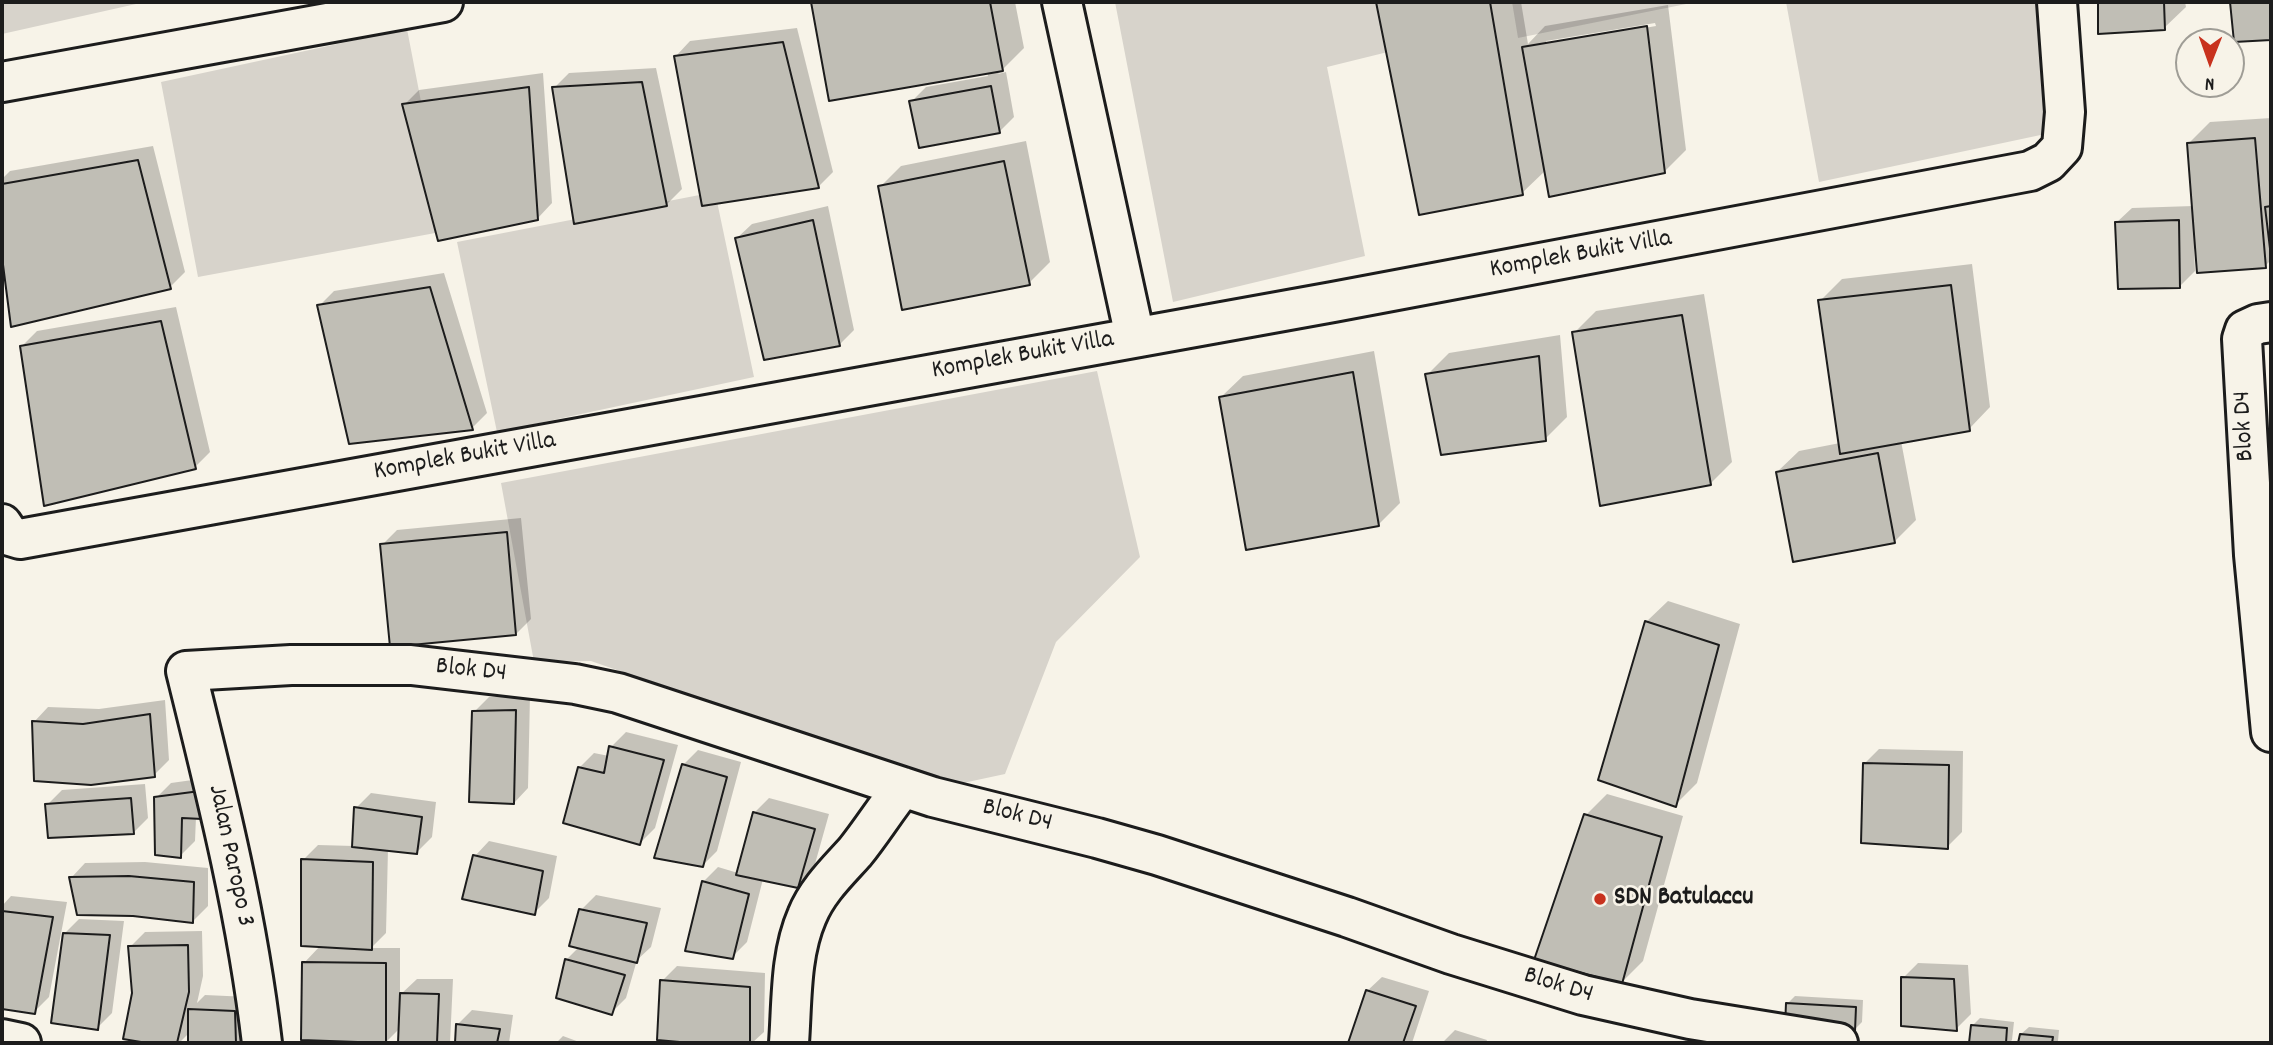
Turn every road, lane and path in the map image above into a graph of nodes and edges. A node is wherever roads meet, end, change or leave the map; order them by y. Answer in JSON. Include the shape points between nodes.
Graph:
{"nodes":[{"id":1,"x":443,"y":2,"type":"edge"},
{"id":2,"x":1062,"y":2,"type":"edge"},
{"id":3,"x":2057,"y":2,"type":"edge"},
{"id":4,"x":2,"y":82,"type":"edge"},
{"id":5,"x":2258,"y":326,"type":"edge"},
{"id":6,"x":1135,"y":337,"type":"junction"},
{"id":7,"x":2,"y":524,"type":"edge"},
{"id":8,"x":186,"y":671,"type":"joint"},
{"id":9,"x":2271,"y":732,"type":"edge"},
{"id":10,"x":902,"y":787,"type":"junction"},
{"id":11,"x":2,"y":1039,"type":"edge"},
{"id":12,"x":21,"y":1043,"type":"edge"},
{"id":13,"x":261,"y":1043,"type":"edge"},
{"id":14,"x":789,"y":1043,"type":"edge"},
{"id":15,"x":1838,"y":1043,"type":"edge"}],
"edges":[{"from":1,"to":4,"type":"street"},
{"from":2,"to":6,"type":"street"},
{"from":3,"to":6,"type":"street","name":"Komplek Bukit Villa","via":[[2062,148],[2049,162],[2030,171]]},
{"from":5,"to":9,"type":"street","name":"Blok D4","via":[[2242,339],[2254,555]]},
{"from":6,"to":7,"type":"street","name":"Komplek Bukit Villa","via":[[20,539],[10,536]]},
{"from":8,"to":10,"type":"street","name":"Blok D4","via":[[411,665],[575,684],[618,693]]},
{"from":8,"to":13,"type":"street","name":"Jalan Paropo 3","via":[[227,839],[253,970]]},
{"from":10,"to":14,"type":"street","via":[[807,916],[794,972]]},
{"from":10,"to":15,"type":"street","name":"Blok D4","via":[[1157,855],[1583,995],[1690,1019]]},
{"from":11,"to":12,"type":"street"}]}
